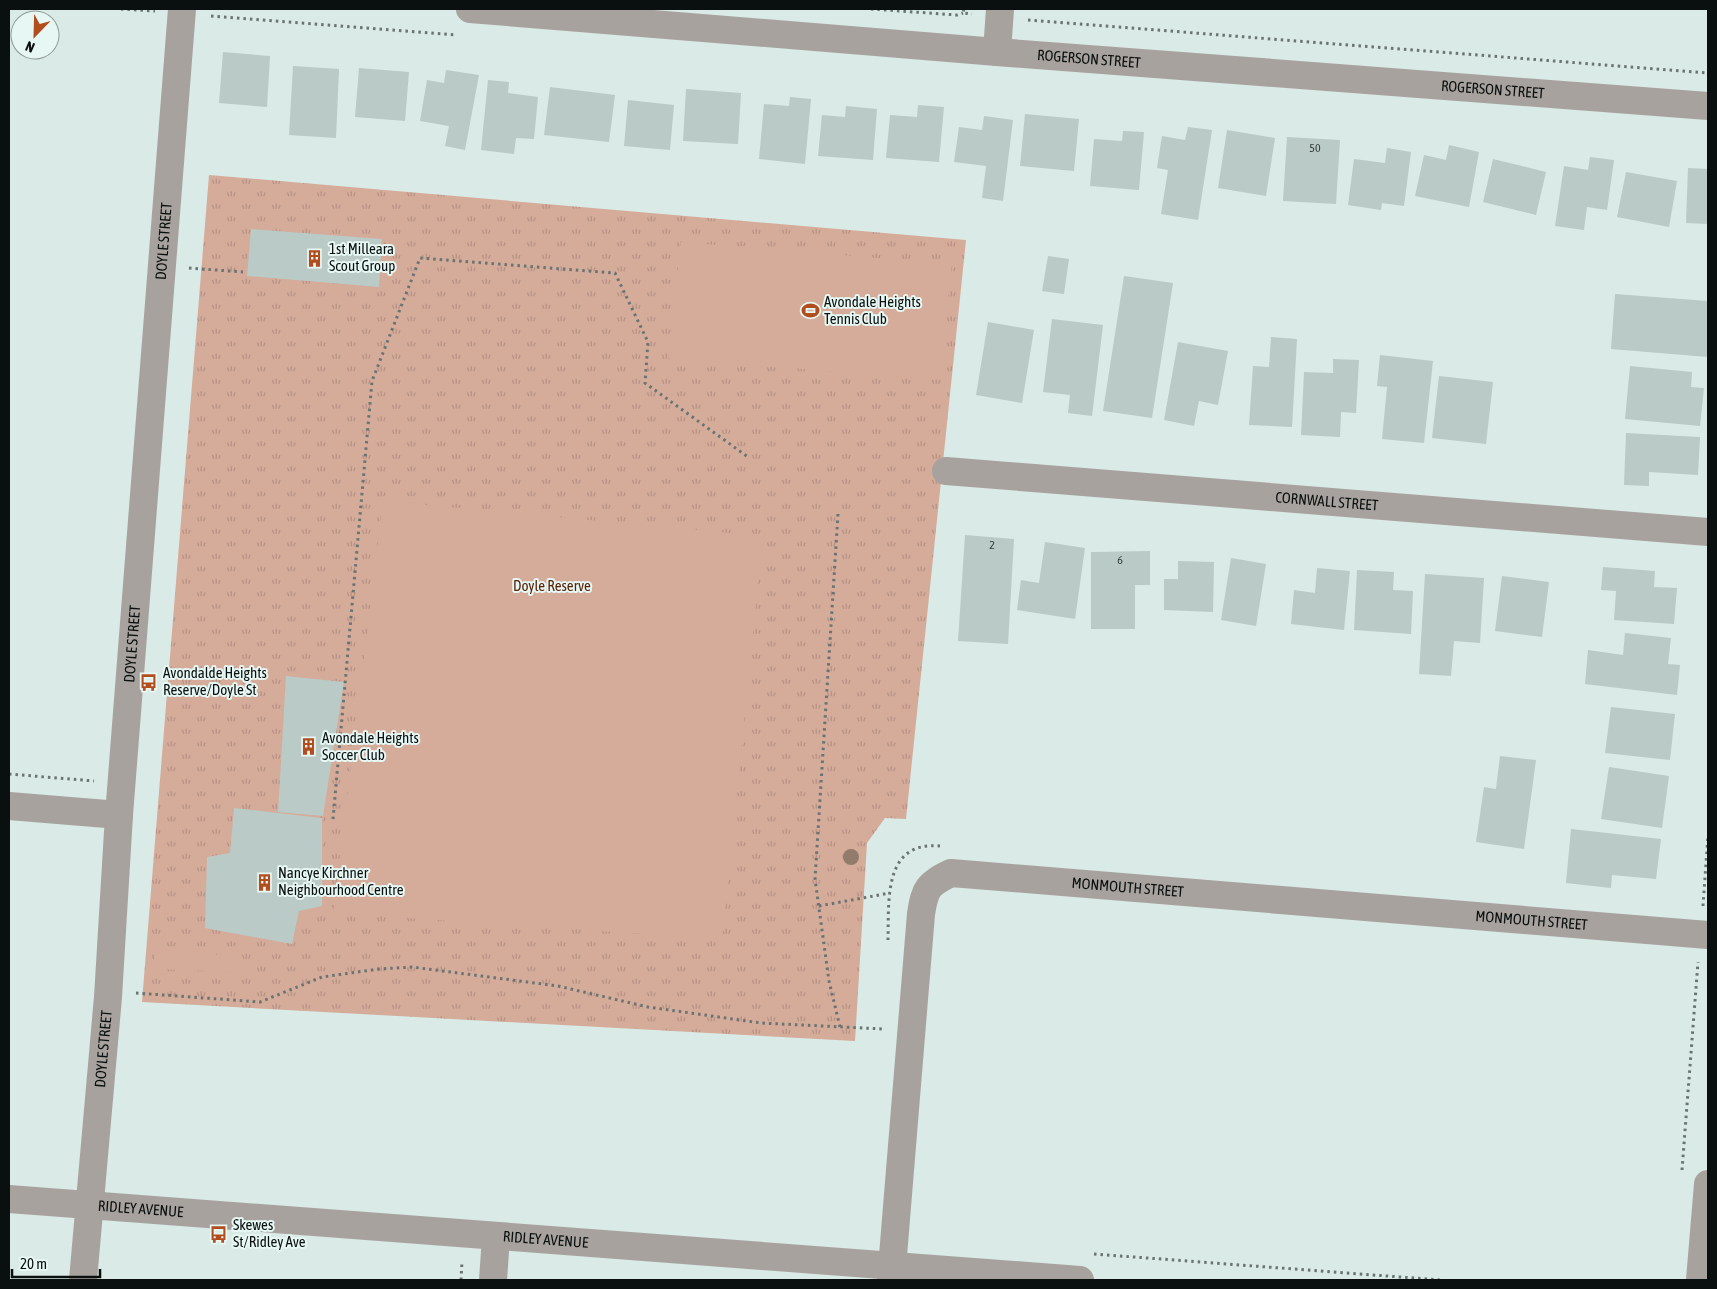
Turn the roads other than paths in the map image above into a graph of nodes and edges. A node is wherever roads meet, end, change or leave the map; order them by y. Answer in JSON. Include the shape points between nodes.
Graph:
{"nodes":[{"id":1,"x":182,"y":9,"type":"edge"},
{"id":2,"x":470,"y":9,"type":"edge"},
{"id":3,"x":1000,"y":9,"type":"edge"},
{"id":4,"x":996,"y":52,"type":"junction"},
{"id":5,"x":1708,"y":106,"type":"edge"},
{"id":6,"x":946,"y":471,"type":"dead end"},
{"id":7,"x":1708,"y":532,"type":"edge"},
{"id":8,"x":9,"y":806,"type":"edge"},
{"id":9,"x":119,"y":815,"type":"junction"},
{"id":10,"x":1704,"y":935,"type":"edge"},
{"id":11,"x":1708,"y":1184,"type":"edge"},
{"id":12,"x":9,"y":1199,"type":"edge"},
{"id":13,"x":90,"y":1205,"type":"junction"},
{"id":14,"x":496,"y":1237,"type":"junction"},
{"id":15,"x":891,"y":1272,"type":"edge"},
{"id":16,"x":83,"y":1280,"type":"edge"},
{"id":17,"x":493,"y":1280,"type":"edge"},
{"id":18,"x":1080,"y":1280,"type":"edge"},
{"id":19,"x":1700,"y":1280,"type":"edge"}],
"edges":[{"from":1,"to":9,"type":"street","name":"DOYLE STREET"},
{"from":2,"to":4,"type":"street","name":"ROGERSON STREET"},
{"from":3,"to":4,"type":"street"},
{"from":4,"to":5,"type":"street","name":"ROGERSON STREET"},
{"from":6,"to":7,"type":"street","name":"CORNWALL STREET"},
{"from":8,"to":9,"type":"street"},
{"from":9,"to":13,"type":"street","name":"DOYLE STREET","via":[[108,997]]},
{"from":10,"to":15,"type":"street","name":"MONMOUTH STREET","via":[[951,873],[932,882],[921,914]]},
{"from":11,"to":19,"type":"street"},
{"from":12,"to":13,"type":"street","name":"RIDLEY AVENUE"},
{"from":13,"to":14,"type":"street","name":"RIDLEY AVENUE"},
{"from":13,"to":16,"type":"street","name":"DOYLE STREET"},
{"from":14,"to":15,"type":"street","name":"RIDLEY AVENUE"},
{"from":14,"to":17,"type":"street"},
{"from":15,"to":18,"type":"street","name":"RIDLEY AVENUE"}]}
